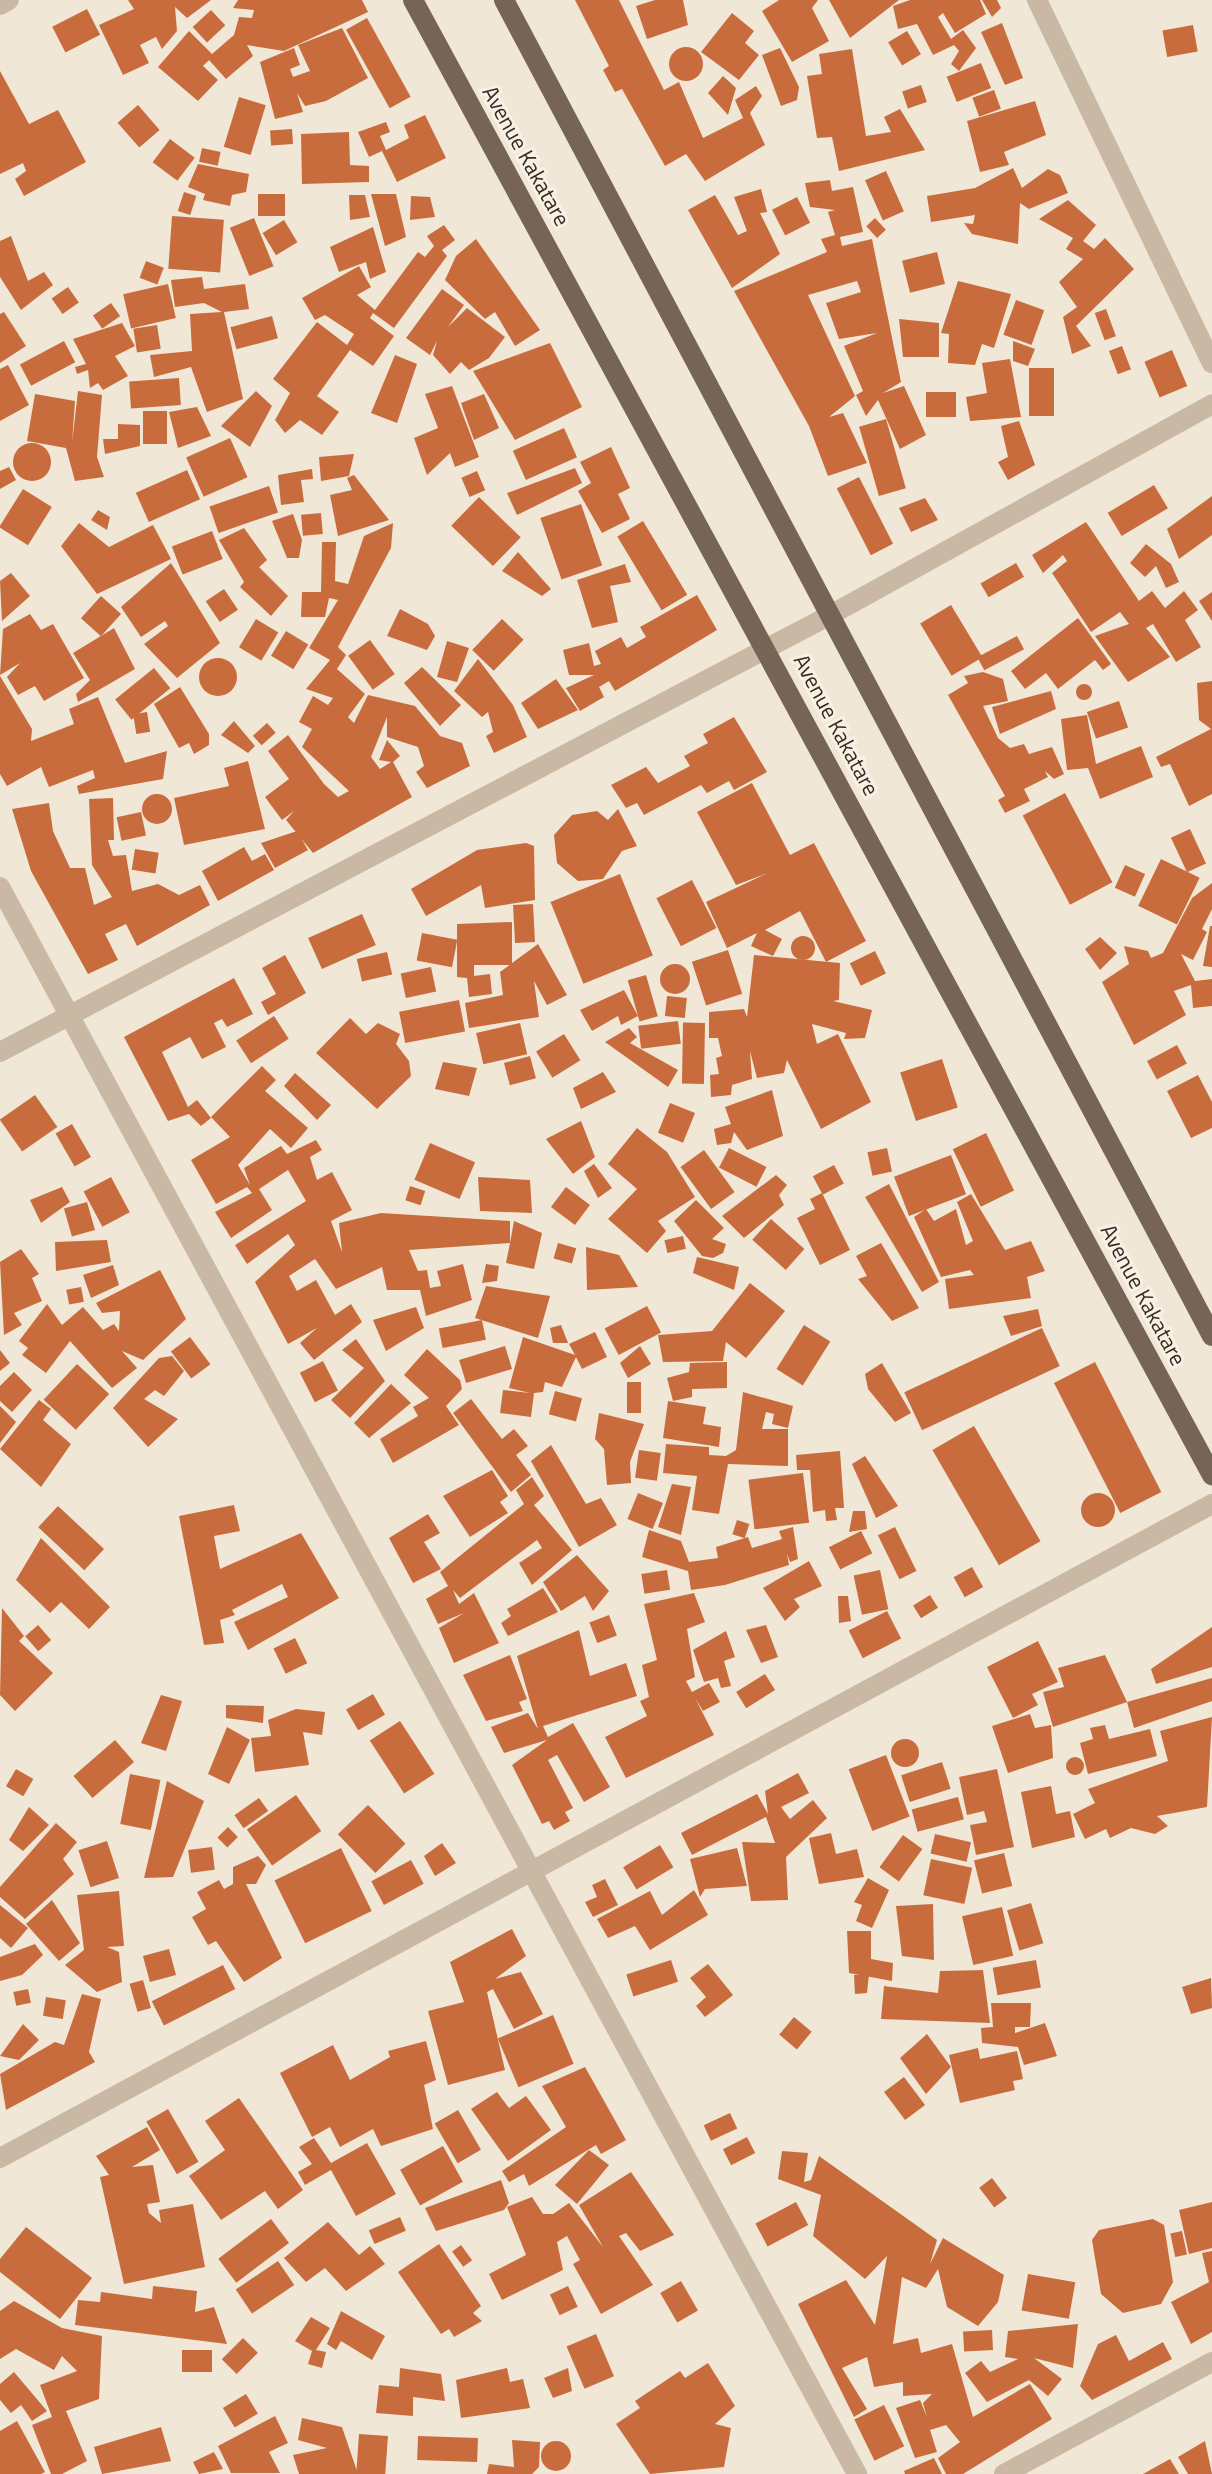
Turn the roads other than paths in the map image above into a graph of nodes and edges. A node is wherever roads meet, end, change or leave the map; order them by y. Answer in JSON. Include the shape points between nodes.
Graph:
{"nodes":[{"id":1,"x":9,"y":0,"type":"edge"},
{"id":2,"x":413,"y":0,"type":"edge"},
{"id":3,"x":504,"y":0,"type":"edge"},
{"id":4,"x":1037,"y":0,"type":"edge"},
{"id":5,"x":0,"y":5,"type":"edge"},
{"id":6,"x":1212,"y":363,"type":"edge"},
{"id":7,"x":1212,"y":404,"type":"edge"},
{"id":8,"x":834,"y":613,"type":"junction"},
{"id":9,"x":767,"y":648,"type":"junction"},
{"id":10,"x":0,"y":887,"type":"edge"},
{"id":11,"x":67,"y":1015,"type":"junction"},
{"id":12,"x":0,"y":1052,"type":"edge"},
{"id":13,"x":1212,"y":1336,"type":"edge"},
{"id":14,"x":1212,"y":1475,"type":"edge"},
{"id":15,"x":1212,"y":1504,"type":"edge"},
{"id":16,"x":532,"y":1873,"type":"junction"},
{"id":17,"x":0,"y":2158,"type":"edge"},
{"id":18,"x":1212,"y":2362,"type":"edge"},
{"id":19,"x":857,"y":2474,"type":"edge"},
{"id":20,"x":1004,"y":2474,"type":"edge"}],
"edges":[{"from":1,"to":5,"type":"street"},
{"from":2,"to":9,"type":"main road","name":"Avenue Kakatare"},
{"from":3,"to":8,"type":"main road","name":"Avenue Kakatare"},
{"from":4,"to":6,"type":"street"},
{"from":7,"to":8,"type":"street"},
{"from":8,"to":9,"type":"street"},
{"from":8,"to":13,"type":"main road","name":"Avenue Kakatare"},
{"from":9,"to":11,"type":"street"},
{"from":9,"to":14,"type":"main road","name":"Avenue Kakatare"},
{"from":10,"to":11,"type":"street"},
{"from":11,"to":12,"type":"street"},
{"from":11,"to":16,"type":"street"},
{"from":15,"to":16,"type":"street","via":[[967,1630]]},
{"from":16,"to":17,"type":"street"},
{"from":16,"to":19,"type":"street"},
{"from":18,"to":20,"type":"street"}]}
